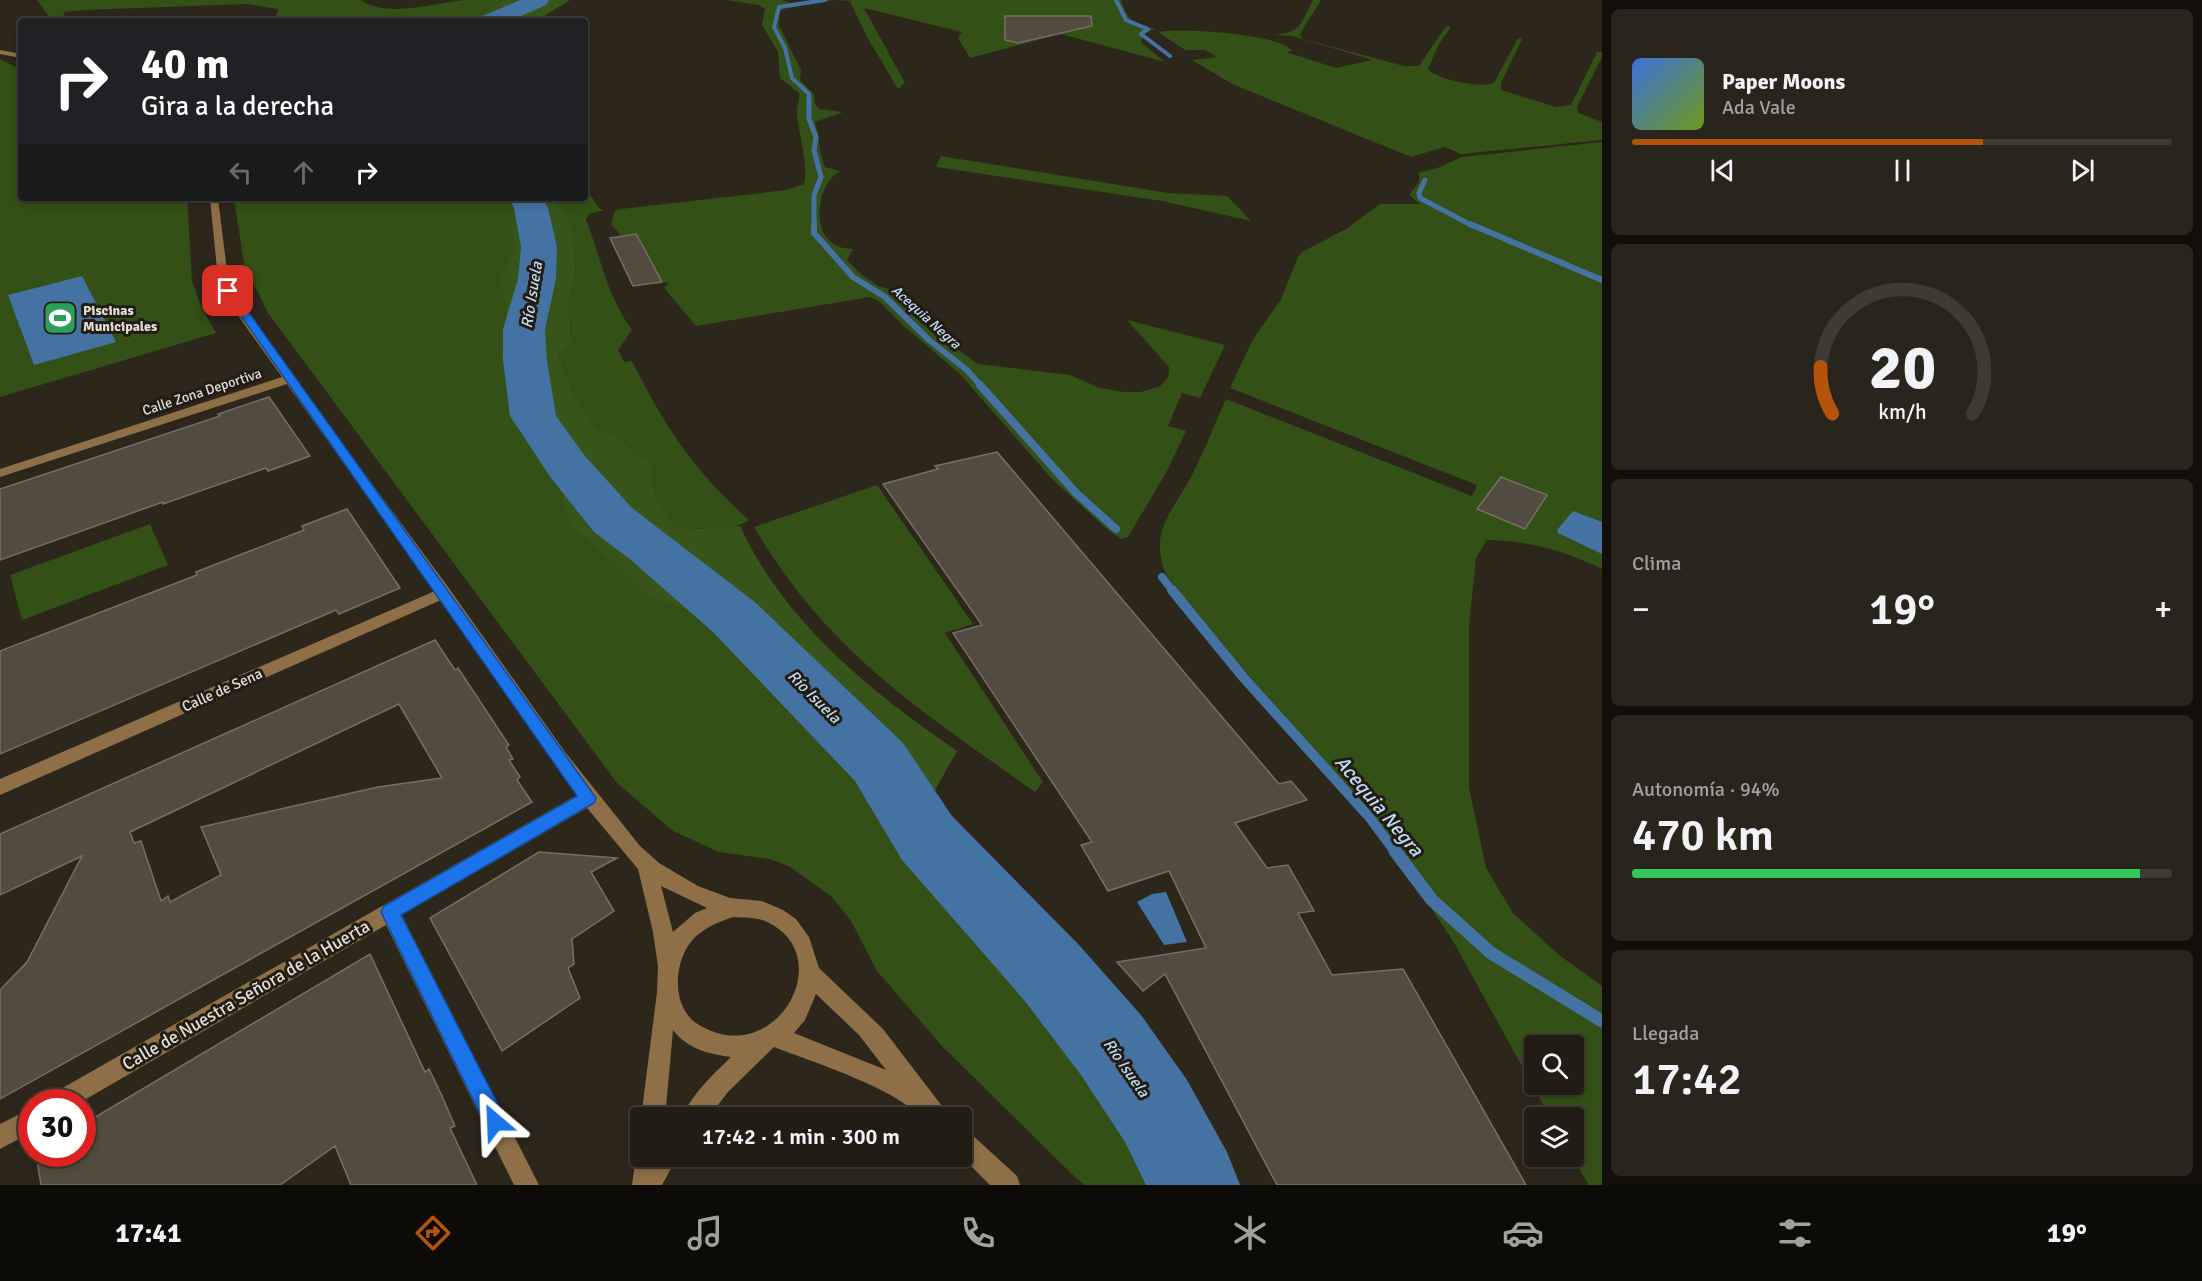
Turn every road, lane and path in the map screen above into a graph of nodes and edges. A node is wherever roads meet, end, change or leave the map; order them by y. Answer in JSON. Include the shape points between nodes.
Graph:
{"nodes":[{"id":1,"x":0,"y":52,"type":"edge"},
{"id":2,"x":18,"y":55,"type":"edge"},
{"id":3,"x":214,"y":201,"type":"edge"},
{"id":4,"x":289,"y":379,"type":"junction"},
{"id":5,"x":0,"y":473,"type":"edge"},
{"id":6,"x":444,"y":592,"type":"junction"},
{"id":7,"x":0,"y":787,"type":"edge"},
{"id":8,"x":588,"y":798,"type":"junction"},
{"id":9,"x":647,"y":868,"type":"junction"},
{"id":10,"x":732,"y":908,"type":"junction"},
{"id":11,"x":390,"y":912,"type":"junction"},
{"id":12,"x":667,"y":968,"type":"junction"},
{"id":13,"x":810,"y":974,"type":"junction"},
{"id":14,"x":667,"y":991,"type":"junction"},
{"id":15,"x":769,"y":1039,"type":"junction"},
{"id":16,"x":83,"y":1089,"type":"edge"},
{"id":17,"x":915,"y":1096,"type":"junction"},
{"id":18,"x":654,"y":1107,"type":"edge"},
{"id":19,"x":702,"y":1107,"type":"edge"},
{"id":20,"x":926,"y":1107,"type":"edge"},
{"id":21,"x":18,"y":1127,"type":"edge"},
{"id":22,"x":0,"y":1137,"type":"edge"},
{"id":23,"x":972,"y":1151,"type":"edge"},
{"id":24,"x":647,"y":1167,"type":"edge"},
{"id":25,"x":658,"y":1167,"type":"edge"},
{"id":26,"x":527,"y":1185,"type":"edge"},
{"id":27,"x":646,"y":1185,"type":"edge"},
{"id":28,"x":1008,"y":1185,"type":"edge"}],
"edges":[{"from":1,"to":2,"type":"street"},
{"from":3,"to":4,"type":"street","name":"Calle Zona Deportiva","via":[[222,279],[234,303]]},
{"from":4,"to":5,"type":"street","name":"Calle Zona Deportiva"},
{"from":4,"to":6,"type":"street"},
{"from":6,"to":7,"type":"street","name":"Calle de Sena"},
{"from":6,"to":8,"type":"street"},
{"from":8,"to":9,"type":"street"},
{"from":8,"to":11,"type":"street","name":"Calle de Nuestra Señora de la Huerta"},
{"from":9,"to":10,"type":"street"},
{"from":9,"to":12,"type":"street","via":[[663,932]]},
{"from":10,"to":12,"type":"street","via":[[710,914],[690,927],[675,945]]},
{"from":10,"to":13,"type":"street","via":[[766,911],[786,923],[801,940]]},
{"from":11,"to":16,"type":"street","name":"Calle de Nuestra Señora de la Huerta"},
{"from":11,"to":26,"type":"street"},
{"from":12,"to":14,"type":"street"},
{"from":13,"to":15,"type":"street","via":[[806,998],[794,1019]]},
{"from":13,"to":17,"type":"street","via":[[883,1047]]},
{"from":14,"to":15,"type":"street","via":[[674,1014],[701,1039],[725,1047]]},
{"from":14,"to":18,"type":"street"},
{"from":15,"to":17,"type":"street","via":[[864,1071]]},
{"from":15,"to":19,"type":"street","via":[[720,1084]]},
{"from":17,"to":20,"type":"street"},
{"from":21,"to":22,"type":"street"},
{"from":23,"to":28,"type":"street"},
{"from":24,"to":27,"type":"street"},
{"from":25,"to":27,"type":"street"}]}
